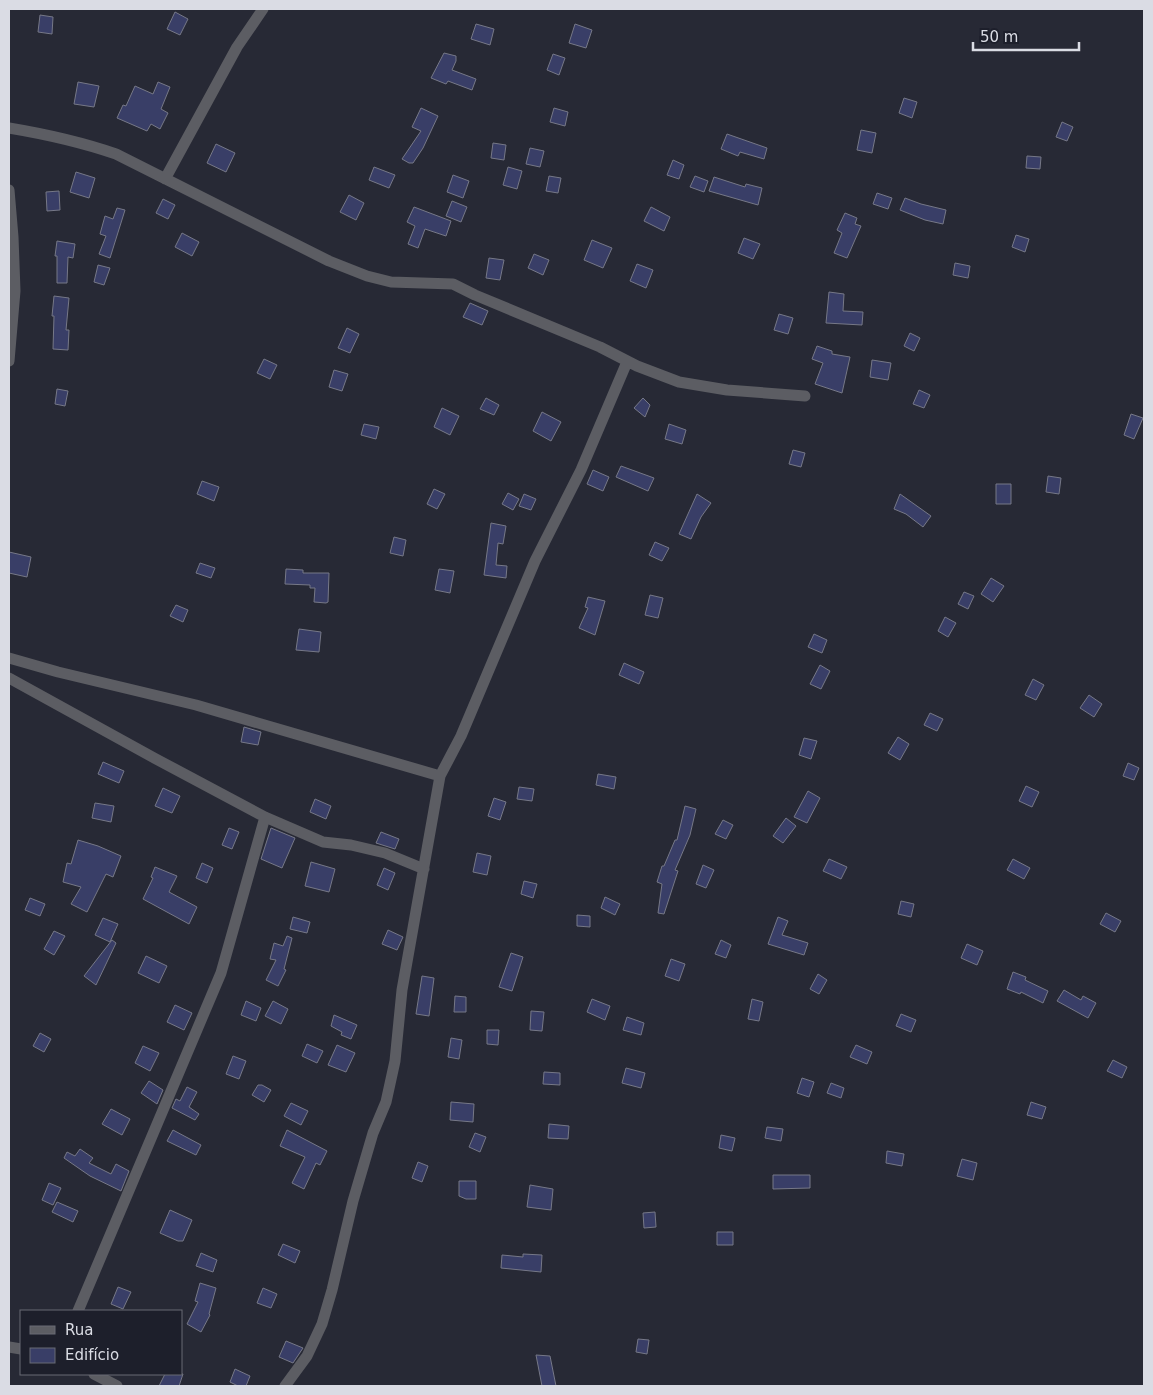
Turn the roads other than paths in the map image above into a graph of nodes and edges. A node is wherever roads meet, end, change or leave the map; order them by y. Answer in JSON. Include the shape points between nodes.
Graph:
{"nodes":[{"id":1,"x":263,"y":9,"type":"edge"},
{"id":2,"x":9,"y":128,"type":"edge"},
{"id":3,"x":165,"y":178,"type":"junction"},
{"id":4,"x":9,"y":190,"type":"edge"},
{"id":5,"x":9,"y":361,"type":"edge"},
{"id":6,"x":627,"y":362,"type":"junction"},
{"id":7,"x":805,"y":396,"type":"dead end"},
{"id":8,"x":9,"y":658,"type":"edge"},
{"id":9,"x":9,"y":678,"type":"edge"},
{"id":10,"x":440,"y":776,"type":"junction"},
{"id":11,"x":265,"y":816,"type":"junction"},
{"id":12,"x":424,"y":868,"type":"junction"},
{"id":13,"x":78,"y":1310,"type":"edge"},
{"id":14,"x":96,"y":1375,"type":"edge"},
{"id":15,"x":117,"y":1386,"type":"edge"},
{"id":16,"x":285,"y":1386,"type":"edge"}],
"edges":[{"from":1,"to":3,"type":"street","via":[[237,47]]},
{"from":2,"to":3,"type":"street","via":[[87,144]]},
{"from":3,"to":6,"type":"street","via":[[359,273],[391,282],[453,284],[600,347]]},
{"from":4,"to":5,"type":"street","via":[[15,291]]},
{"from":6,"to":7,"type":"street","via":[[679,382],[727,390]]},
{"from":6,"to":10,"type":"street","via":[[582,470],[535,562],[461,736]]},
{"from":8,"to":10,"type":"street","via":[[196,705]]},
{"from":9,"to":11,"type":"street"},
{"from":10,"to":12,"type":"street"},
{"from":11,"to":12,"type":"street","via":[[323,842],[385,853]]},
{"from":11,"to":13,"type":"street","via":[[221,973]]},
{"from":12,"to":16,"type":"street","via":[[386,1102],[373,1133],[322,1324],[308,1356]]},
{"from":14,"to":15,"type":"street"}]}
